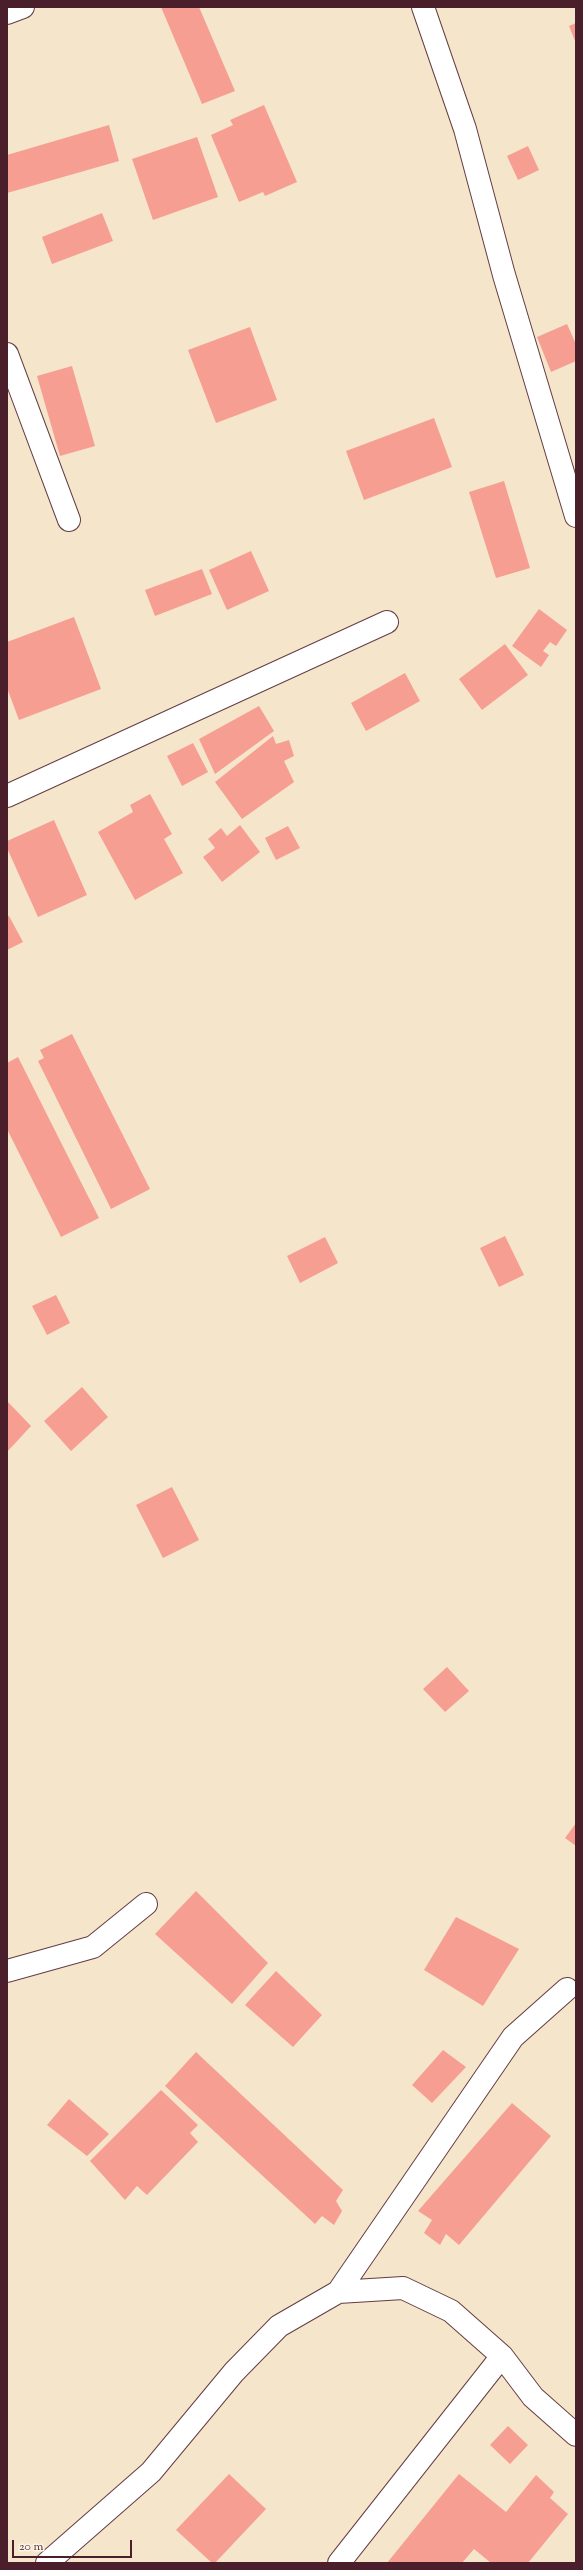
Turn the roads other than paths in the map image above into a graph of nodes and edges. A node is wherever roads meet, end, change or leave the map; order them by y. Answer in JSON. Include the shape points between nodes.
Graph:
{"nodes":[{"id":1,"x":24,"y":7,"type":"edge"},
{"id":2,"x":423,"y":7,"type":"edge"},
{"id":3,"x":7,"y":13,"type":"edge"},
{"id":4,"x":7,"y":354,"type":"edge"},
{"id":5,"x":576,"y":516,"type":"edge"},
{"id":6,"x":69,"y":520,"type":"dead end"},
{"id":7,"x":387,"y":622,"type":"dead end"},
{"id":8,"x":7,"y":796,"type":"edge"},
{"id":9,"x":146,"y":1904,"type":"dead end"},
{"id":10,"x":7,"y":1971,"type":"edge"},
{"id":11,"x":567,"y":1989,"type":"dead end"},
{"id":12,"x":338,"y":2292,"type":"junction"},
{"id":13,"x":502,"y":2356,"type":"junction"},
{"id":14,"x":576,"y":2435,"type":"edge"},
{"id":15,"x":47,"y":2563,"type":"edge"},
{"id":16,"x":339,"y":2563,"type":"edge"}],
"edges":[{"from":1,"to":3,"type":"street"},
{"from":2,"to":5,"type":"street","via":[[465,129],[504,275]]},
{"from":4,"to":6,"type":"street"},
{"from":7,"to":8,"type":"street"},
{"from":9,"to":10,"type":"street","via":[[93,1948]]},
{"from":11,"to":12,"type":"street","via":[[513,2037]]},
{"from":12,"to":13,"type":"street","via":[[403,2288],[451,2312]]},
{"from":12,"to":15,"type":"street","via":[[279,2326],[234,2372],[151,2472]]},
{"from":13,"to":14,"type":"street","via":[[533,2398]]},
{"from":13,"to":16,"type":"street"}]}
